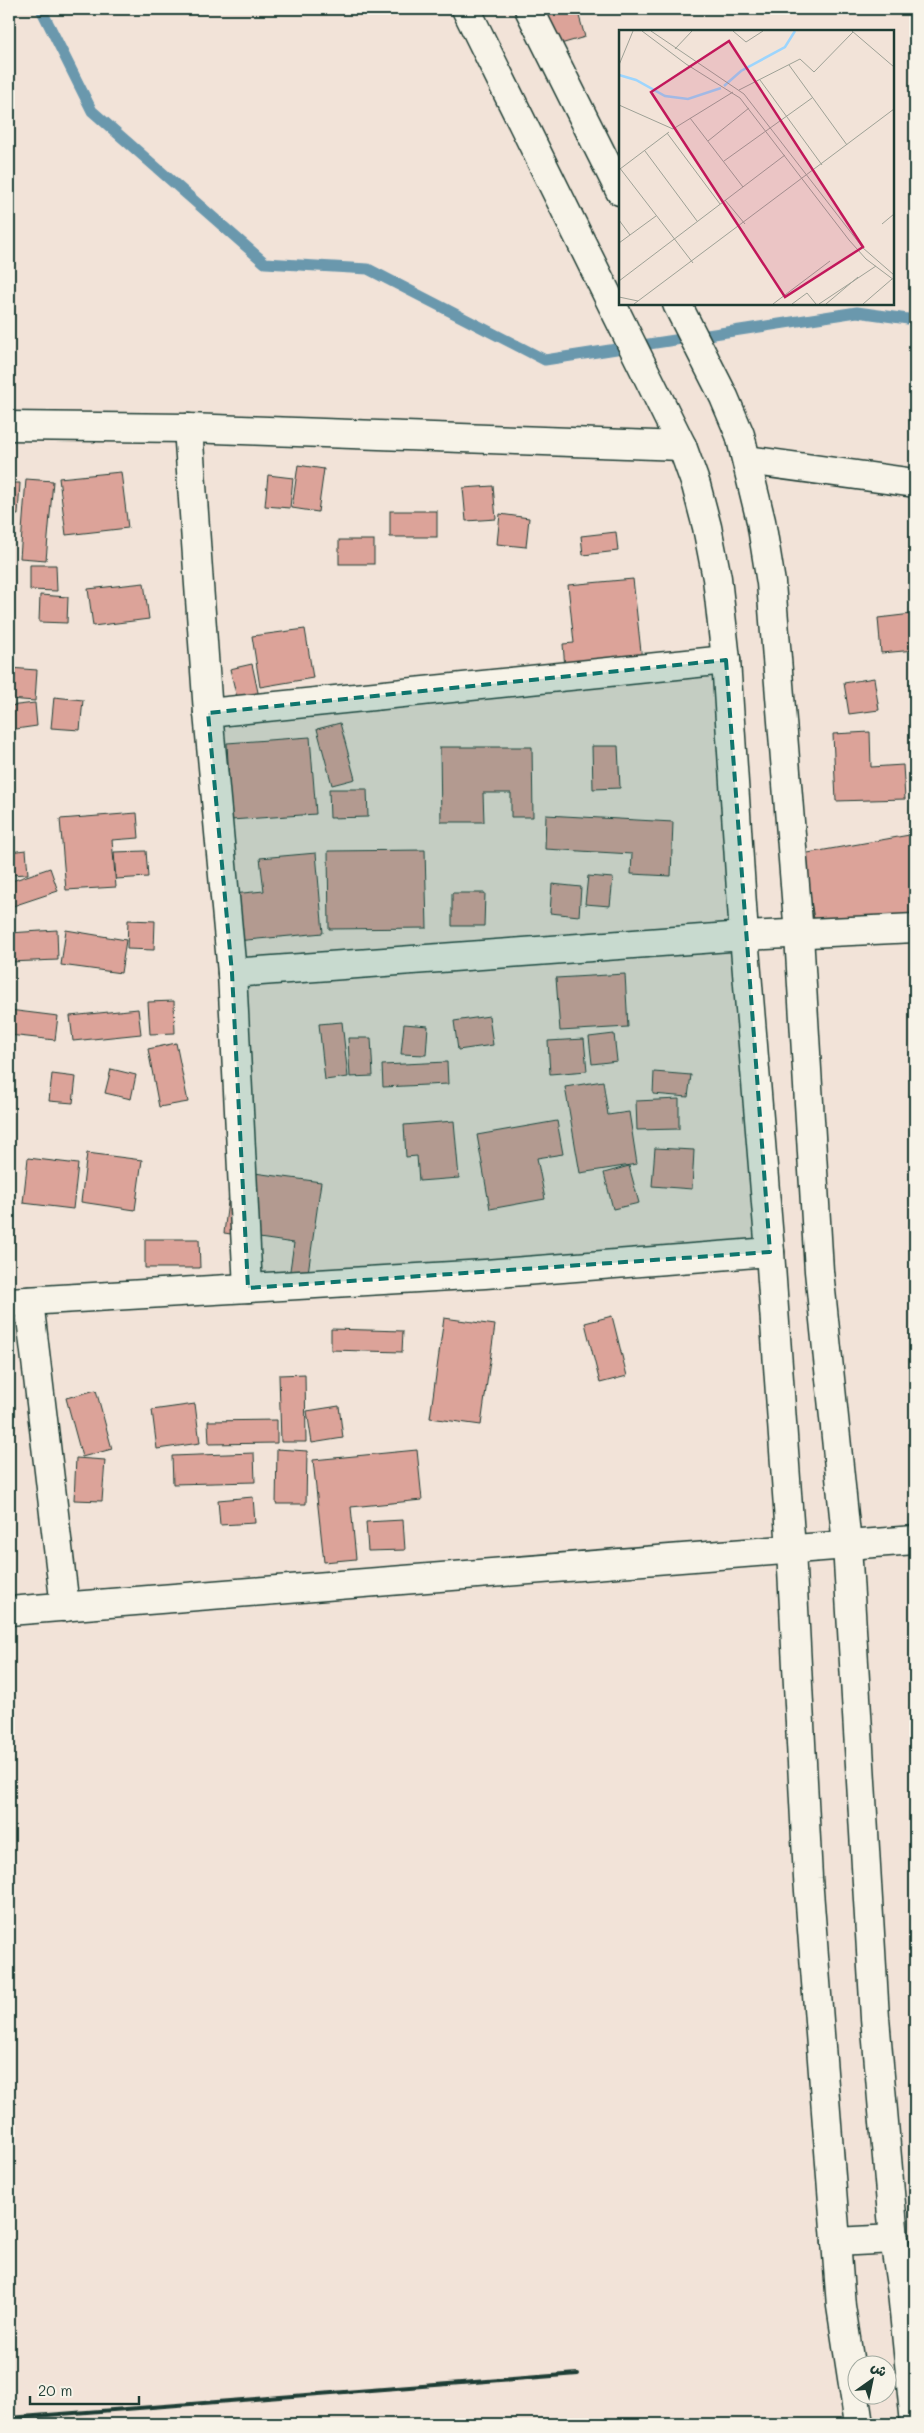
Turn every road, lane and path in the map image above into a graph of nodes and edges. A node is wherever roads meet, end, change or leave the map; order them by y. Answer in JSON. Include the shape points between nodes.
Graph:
{"nodes":[{"id":1,"x":466,"y":9,"type":"edge"},
{"id":2,"x":529,"y":9,"type":"edge"},
{"id":3,"x":619,"y":189,"type":"edge"},
{"id":4,"x":678,"y":305,"type":"edge"},
{"id":5,"x":9,"y":426,"type":"edge"},
{"id":6,"x":188,"y":428,"type":"junction"},
{"id":7,"x":682,"y":446,"type":"junction"},
{"id":8,"x":747,"y":460,"type":"junction"},
{"id":9,"x":915,"y":483,"type":"edge"},
{"id":10,"x":726,"y":660,"type":"junction"},
{"id":11,"x":208,"y":713,"type":"junction"},
{"id":12,"x":915,"y":928,"type":"edge"},
{"id":13,"x":799,"y":935,"type":"junction"},
{"id":14,"x":744,"y":936,"type":"junction"},
{"id":15,"x":232,"y":973,"type":"junction"},
{"id":16,"x":770,"y":1252,"type":"junction"},
{"id":17,"x":248,"y":1288,"type":"junction"},
{"id":18,"x":19,"y":1302,"type":"edge"},
{"id":19,"x":915,"y":1540,"type":"edge"},
{"id":20,"x":847,"y":1545,"type":"junction"},
{"id":21,"x":791,"y":1550,"type":"junction"},
{"id":22,"x":65,"y":1607,"type":"junction"},
{"id":23,"x":9,"y":1611,"type":"edge"},
{"id":24,"x":894,"y":2239,"type":"junction"},
{"id":25,"x":836,"y":2242,"type":"junction"},
{"id":26,"x":859,"y":2424,"type":"edge"},
{"id":27,"x":915,"y":2424,"type":"edge"}],
"edges":[{"from":1,"to":7,"type":"main road"},
{"from":2,"to":3,"type":"main road"},
{"from":4,"to":8,"type":"main road","via":[[724,397]]},
{"from":5,"to":6,"type":"main road"},
{"from":6,"to":7,"type":"main road"},
{"from":6,"to":11,"type":"main road"},
{"from":7,"to":10,"type":"main road","via":[[707,527],[717,578]]},
{"from":8,"to":9,"type":"main road"},
{"from":8,"to":13,"type":"main road","via":[[771,583]]},
{"from":10,"to":11,"type":"main road"},
{"from":10,"to":14,"type":"main road"},
{"from":11,"to":15,"type":"main road"},
{"from":12,"to":13,"type":"main road"},
{"from":13,"to":14,"type":"main road"},
{"from":13,"to":20,"type":"main road","via":[[819,1271]]},
{"from":14,"to":15,"type":"main road"},
{"from":14,"to":16,"type":"main road"},
{"from":15,"to":17,"type":"main road"},
{"from":16,"to":17,"type":"main road"},
{"from":16,"to":21,"type":"main road"},
{"from":17,"to":18,"type":"main road"},
{"from":18,"to":22,"type":"main road"},
{"from":19,"to":20,"type":"main road"},
{"from":20,"to":21,"type":"main road"},
{"from":20,"to":24,"type":"main road","via":[[875,2018]]},
{"from":21,"to":22,"type":"main road"},
{"from":21,"to":25,"type":"main road","via":[[808,1878]]},
{"from":22,"to":23,"type":"main road"},
{"from":24,"to":25,"type":"main road"},
{"from":24,"to":27,"type":"main road"},
{"from":25,"to":26,"type":"main road","via":[[841,2306]]}]}
